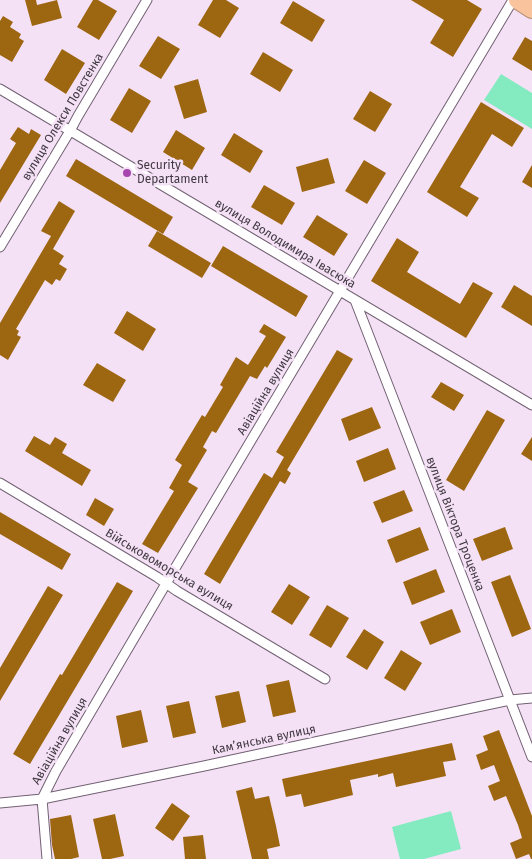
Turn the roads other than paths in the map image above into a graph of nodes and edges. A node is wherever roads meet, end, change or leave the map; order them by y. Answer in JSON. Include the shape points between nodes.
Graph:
{"nodes":[{"id":1,"x":147,"y":0,"type":"edge"},
{"id":2,"x":513,"y":0,"type":"edge"},
{"id":3,"x":518,"y":0,"type":"edge"},
{"id":4,"x":532,"y":9,"type":"edge"},
{"id":5,"x":0,"y":89,"type":"edge"},
{"id":6,"x":70,"y":131,"type":"junction"},
{"id":7,"x":0,"y":247,"type":"edge"},
{"id":8,"x":341,"y":291,"type":"junction"},
{"id":9,"x":355,"y":300,"type":"junction"},
{"id":10,"x":532,"y":406,"type":"edge"},
{"id":11,"x":0,"y":483,"type":"edge"},
{"id":12,"x":166,"y":583,"type":"junction"},
{"id":13,"x":325,"y":679,"type":"dead end"},
{"id":14,"x":532,"y":698,"type":"edge"},
{"id":15,"x":510,"y":700,"type":"junction"},
{"id":16,"x":532,"y":757,"type":"edge"},
{"id":17,"x":42,"y":799,"type":"junction"},
{"id":18,"x":0,"y":803,"type":"edge"},
{"id":19,"x":46,"y":859,"type":"edge"}],
"edges":[{"from":1,"to":6,"type":"street","name":"вулиця Олекси Повстенка"},
{"from":2,"to":8,"type":"street","name":"Авіаційна вулиця"},
{"from":3,"to":4,"type":"highway"},
{"from":5,"to":6,"type":"street","name":"вулиця Володимира Івасюка"},
{"from":6,"to":7,"type":"street","name":"вулиця Олекси Повстенка"},
{"from":6,"to":8,"type":"street","name":"вулиця Володимира Івасюка"},
{"from":8,"to":9,"type":"street","name":"вулиця Володимира Івасюка"},
{"from":8,"to":12,"type":"street","name":"Авіаційна вулиця"},
{"from":9,"to":10,"type":"street","name":"вулиця Володимира Івасюка"},
{"from":9,"to":15,"type":"street","name":"вулиця Віктора Троценка"},
{"from":11,"to":12,"type":"street","name":"Військовоморська вулиця"},
{"from":12,"to":13,"type":"street","name":"Військовоморська вулиця"},
{"from":12,"to":17,"type":"street","name":"Авіаційна вулиця"},
{"from":14,"to":15,"type":"street","name":"Камʼянська вулиця"},
{"from":15,"to":16,"type":"street","name":"вулиця Віктора Троценка"},
{"from":15,"to":17,"type":"street","name":"Камʼянська вулиця"},
{"from":17,"to":18,"type":"street","name":"Камʼянська вулиця"},
{"from":17,"to":19,"type":"street"}]}
